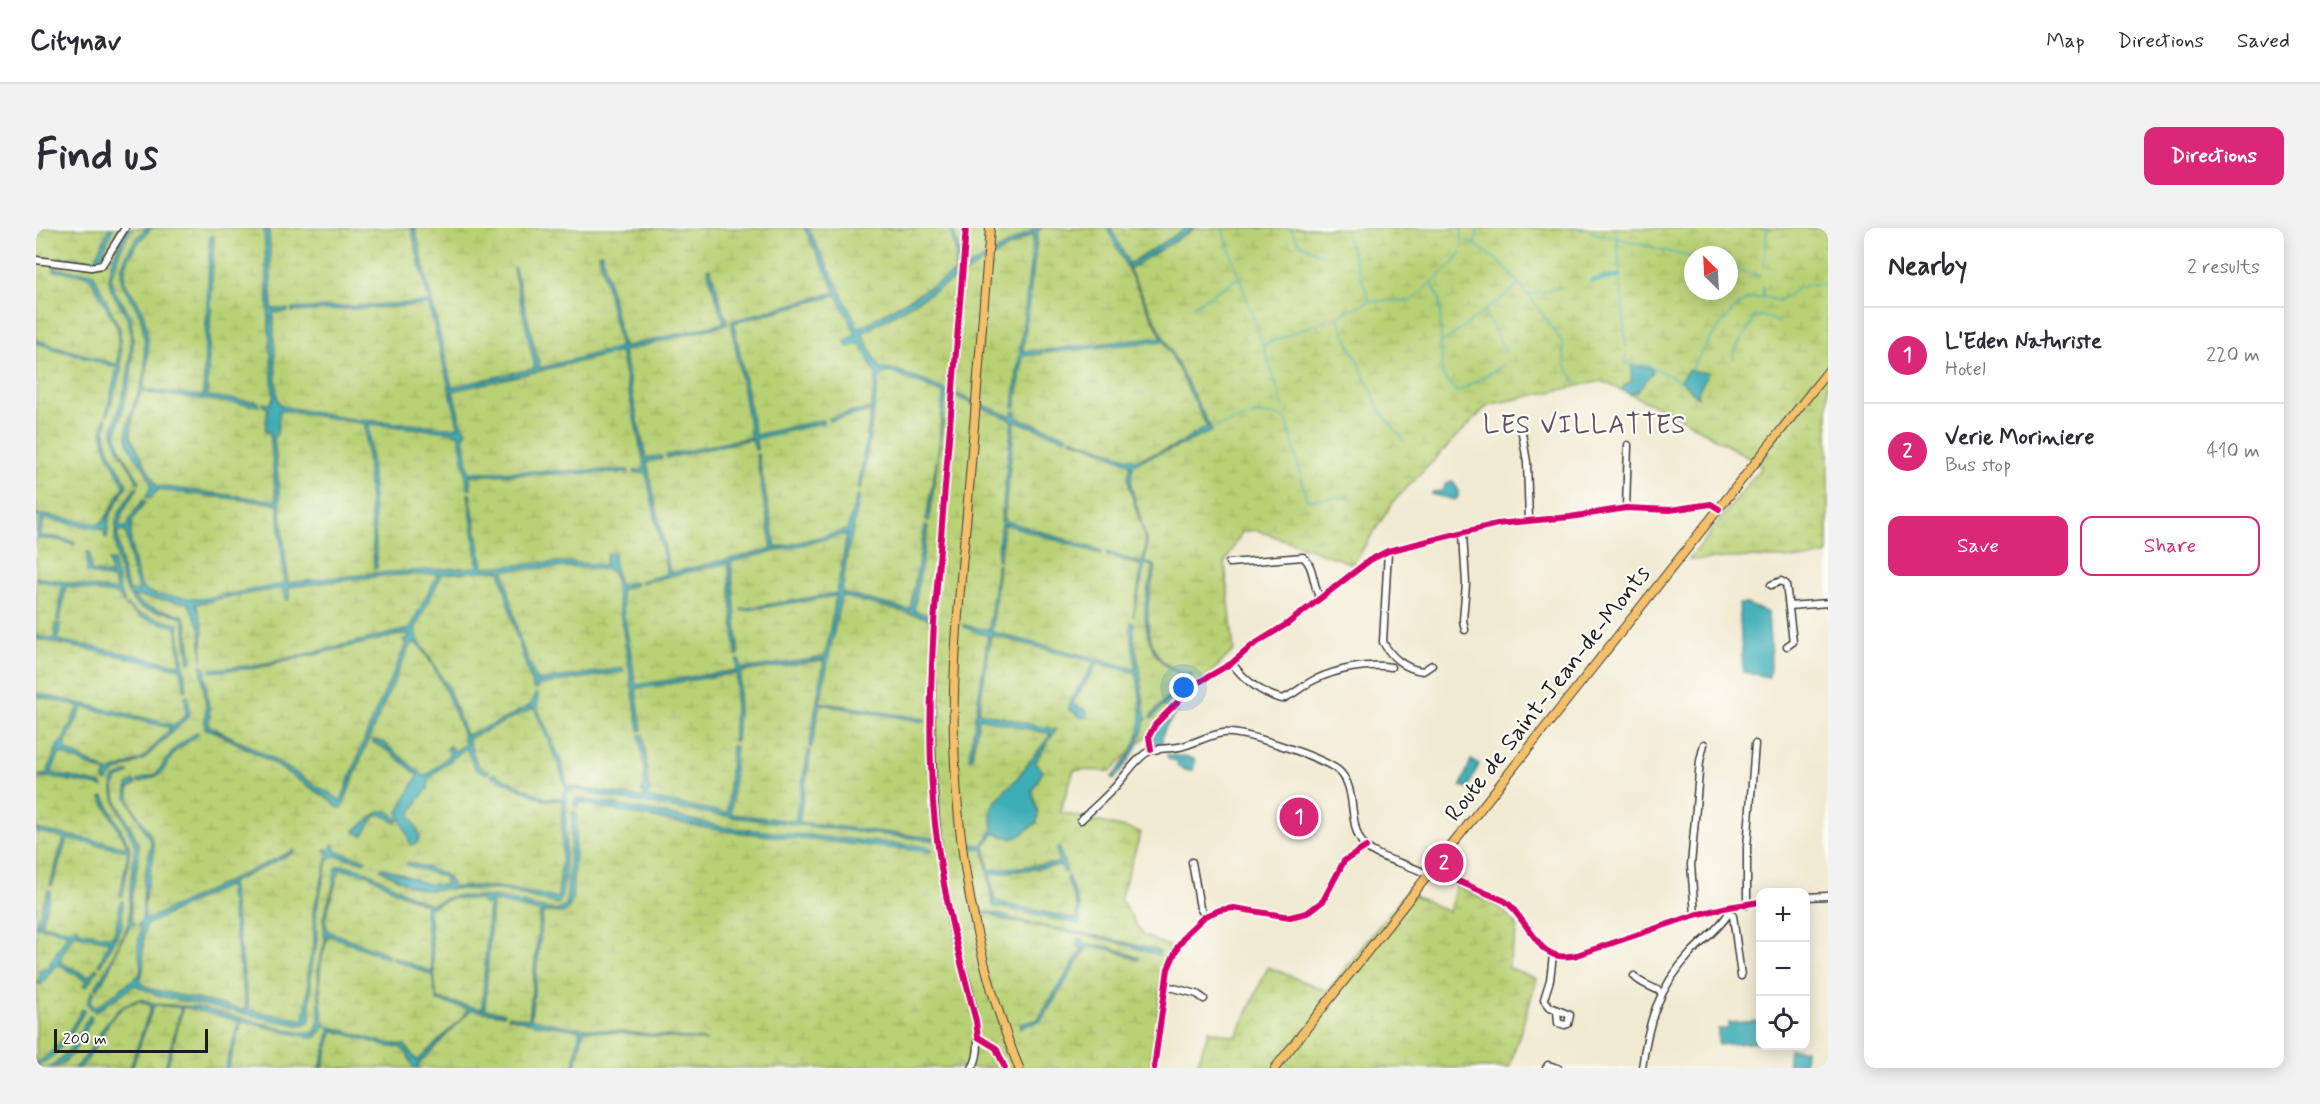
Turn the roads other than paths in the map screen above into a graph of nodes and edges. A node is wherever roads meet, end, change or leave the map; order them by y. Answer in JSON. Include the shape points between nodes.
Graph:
{"nodes":[{"id":1,"x":125,"y":228,"type":"edge"},
{"id":2,"x":966,"y":228,"type":"edge"},
{"id":3,"x":990,"y":228,"type":"edge"},
{"id":4,"x":36,"y":260,"type":"edge"},
{"id":5,"x":1828,"y":371,"type":"edge"},
{"id":6,"x":1522,"y":433,"type":"dead end"},
{"id":7,"x":1628,"y":445,"type":"dead end"},
{"id":8,"x":1626,"y":508,"type":"junction"},
{"id":9,"x":1719,"y":509,"type":"junction"},
{"id":10,"x":1528,"y":521,"type":"junction"},
{"id":11,"x":1463,"y":534,"type":"junction"},
{"id":12,"x":1388,"y":551,"type":"junction"},
{"id":13,"x":1229,"y":563,"type":"dead end"},
{"id":14,"x":1771,"y":585,"type":"dead end"},
{"id":15,"x":1320,"y":599,"type":"junction"},
{"id":16,"x":1828,"y":603,"type":"edge"},
{"id":17,"x":1789,"y":606,"type":"junction"},
{"id":18,"x":1465,"y":630,"type":"dead end"},
{"id":19,"x":1787,"y":646,"type":"dead end"},
{"id":20,"x":1232,"y":663,"type":"junction"},
{"id":21,"x":1432,"y":665,"type":"dead end"},
{"id":22,"x":1391,"y":667,"type":"dead end"},
{"id":23,"x":1704,"y":744,"type":"dead end"},
{"id":24,"x":1755,"y":744,"type":"dead end"},
{"id":25,"x":1151,"y":750,"type":"junction"},
{"id":26,"x":1081,"y":819,"type":"dead end"},
{"id":27,"x":1366,"y":847,"type":"junction"},
{"id":28,"x":1192,"y":862,"type":"dead end"},
{"id":29,"x":1430,"y":872,"type":"junction"},
{"id":30,"x":1828,"y":896,"type":"edge"},
{"id":31,"x":1810,"y":897,"type":"edge"},
{"id":32,"x":1756,"y":904,"type":"edge"},
{"id":33,"x":1747,"y":905,"type":"junction"},
{"id":34,"x":1729,"y":910,"type":"junction"},
{"id":35,"x":1695,"y":915,"type":"junction"},
{"id":36,"x":1205,"y":916,"type":"junction"},
{"id":37,"x":1552,"y":955,"type":"junction"},
{"id":38,"x":1634,"y":976,"type":"dead end"},
{"id":39,"x":1741,"y":976,"type":"dead end"},
{"id":40,"x":1166,"y":987,"type":"junction"},
{"id":41,"x":1662,"y":993,"type":"junction"},
{"id":42,"x":1204,"y":999,"type":"dead end"},
{"id":43,"x":1557,"y":1010,"type":"dead end"},
{"id":44,"x":972,"y":1068,"type":"edge"},
{"id":45,"x":1019,"y":1068,"type":"edge"},
{"id":46,"x":1154,"y":1068,"type":"edge"},
{"id":47,"x":1275,"y":1068,"type":"edge"},
{"id":48,"x":1546,"y":1068,"type":"edge"},
{"id":49,"x":1558,"y":1068,"type":"edge"},
{"id":50,"x":1642,"y":1068,"type":"edge"}],
"edges":[{"from":1,"to":4,"type":"street","via":[[102,265]]},
{"from":2,"to":44,"type":"street","via":[[930,674],[937,845],[950,919],[976,1021],[978,1037]]},
{"from":3,"to":45,"type":"main road","via":[[955,663],[954,739],[964,863],[980,944]]},
{"from":5,"to":9,"type":"main road","name":"Route de Saint-Jean-de-Monts"},
{"from":6,"to":10,"type":"street","via":[[1527,462]]},
{"from":7,"to":8,"type":"street"},
{"from":8,"to":9,"type":"street","via":[[1670,510],[1711,504]]},
{"from":8,"to":10,"type":"street"},
{"from":9,"to":29,"type":"main road","name":"Route de Saint-Jean-de-Monts"},
{"from":10,"to":11,"type":"street","via":[[1497,524]]},
{"from":11,"to":12,"type":"street"},
{"from":11,"to":18,"type":"street"},
{"from":12,"to":15,"type":"street","via":[[1370,560]]},
{"from":12,"to":21,"type":"street","via":[[1383,642],[1390,654],[1413,670],[1423,671]]},
{"from":13,"to":15,"type":"street","via":[[1303,557],[1309,563]]},
{"from":14,"to":17,"type":"street","via":[[1781,581],[1786,584]]},
{"from":15,"to":20,"type":"street"},
{"from":16,"to":17,"type":"street"},
{"from":17,"to":19,"type":"street","via":[[1793,642]]},
{"from":20,"to":22,"type":"street","via":[[1241,676],[1282,699],[1313,680],[1349,668]]},
{"from":20,"to":25,"type":"street","via":[[1194,686],[1155,725],[1149,736]]},
{"from":23,"to":35,"type":"street","via":[[1691,865]]},
{"from":24,"to":33,"type":"street"},
{"from":25,"to":26,"type":"street"},
{"from":25,"to":27,"type":"street","via":[[1185,746],[1223,733],[1259,739],[1321,760],[1337,770],[1346,782],[1356,828]]},
{"from":27,"to":29,"type":"street"},
{"from":27,"to":36,"type":"street","via":[[1344,861],[1323,901],[1307,913],[1290,916],[1234,908]]},
{"from":28,"to":36,"type":"street"},
{"from":29,"to":37,"type":"street","via":[[1505,901]]},
{"from":29,"to":47,"type":"main road","name":"Route de Saint-Jean-de-Monts"},
{"from":30,"to":31,"type":"street"},
{"from":32,"to":33,"type":"street"},
{"from":33,"to":34,"type":"street"},
{"from":34,"to":35,"type":"street"},
{"from":34,"to":39,"type":"street"},
{"from":34,"to":41,"type":"street","via":[[1724,921],[1685,960]]},
{"from":35,"to":37,"type":"street","via":[[1577,955]]},
{"from":36,"to":40,"type":"street","via":[[1178,946],[1168,969]]},
{"from":37,"to":43,"type":"street","via":[[1544,999]]},
{"from":38,"to":41,"type":"street"},
{"from":40,"to":42,"type":"street"},
{"from":40,"to":46,"type":"street"},
{"from":41,"to":50,"type":"street","via":[[1651,1019]]},
{"from":48,"to":49,"type":"street"}]}
